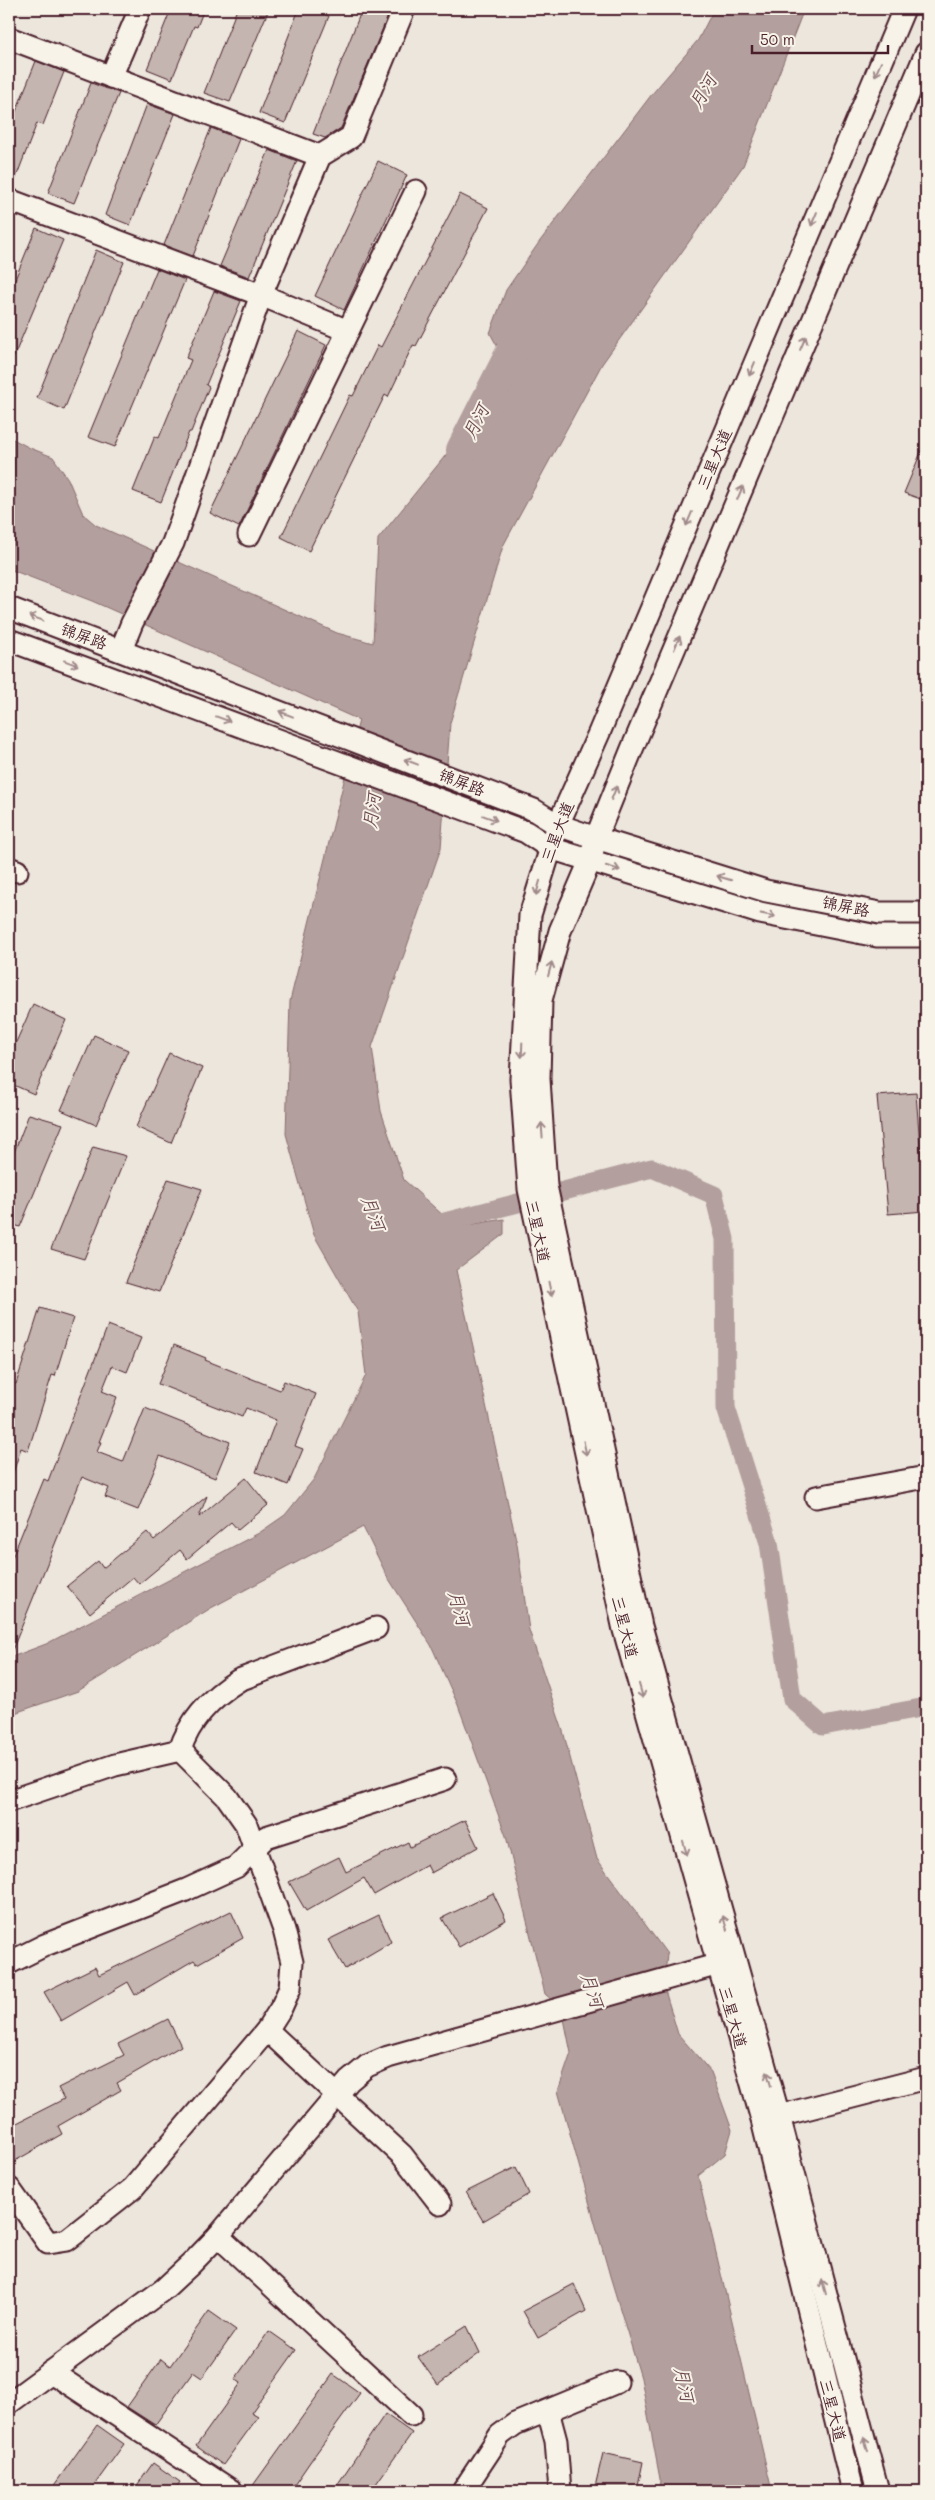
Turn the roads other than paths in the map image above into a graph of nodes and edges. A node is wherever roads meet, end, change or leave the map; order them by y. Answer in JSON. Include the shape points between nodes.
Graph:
{"nodes":[{"id":1,"x":140,"y":9,"type":"edge"},
{"id":2,"x":404,"y":9,"type":"edge"},
{"id":3,"x":904,"y":9,"type":"edge"},
{"id":4,"x":9,"y":38,"type":"edge"},
{"id":5,"x":926,"y":53,"type":"edge"},
{"id":6,"x":111,"y":77,"type":"junction"},
{"id":7,"x":320,"y":156,"type":"junction"},
{"id":8,"x":416,"y":191,"type":"dead end"},
{"id":9,"x":9,"y":200,"type":"edge"},
{"id":10,"x":261,"y":295,"type":"junction"},
{"id":11,"x":348,"y":331,"type":"junction"},
{"id":12,"x":249,"y":535,"type":"dead end"},
{"id":13,"x":9,"y":608,"type":"edge"},
{"id":14,"x":9,"y":640,"type":"edge"},
{"id":15,"x":121,"y":650,"type":"junction"},
{"id":16,"x":558,"y":825,"type":"junction"},
{"id":17,"x":596,"y":838,"type":"junction"},
{"id":18,"x":550,"y":848,"type":"junction"},
{"id":19,"x":590,"y":861,"type":"junction"},
{"id":20,"x":926,"y":912,"type":"edge"},
{"id":21,"x":926,"y":936,"type":"edge"},
{"id":22,"x":537,"y":1182,"type":"junction"},
{"id":23,"x":926,"y":1477,"type":"edge"},
{"id":24,"x":816,"y":1497,"type":"dead end"},
{"id":25,"x":376,"y":1628,"type":"dead end"},
{"id":26,"x":180,"y":1750,"type":"junction"},
{"id":27,"x":445,"y":1779,"type":"dead end"},
{"id":28,"x":9,"y":1801,"type":"edge"},
{"id":29,"x":255,"y":1848,"type":"junction"},
{"id":30,"x":726,"y":1962,"type":"junction"},
{"id":31,"x":9,"y":1963,"type":"edge"},
{"id":32,"x":266,"y":2030,"type":"junction"},
{"id":33,"x":926,"y":2078,"type":"edge"},
{"id":34,"x":337,"y":2095,"type":"junction"},
{"id":35,"x":770,"y":2118,"type":"junction"},
{"id":36,"x":9,"y":2188,"type":"edge"},
{"id":37,"x":440,"y":2204,"type":"dead end"},
{"id":38,"x":218,"y":2236,"type":"junction"},
{"id":39,"x":51,"y":2372,"type":"junction"},
{"id":40,"x":617,"y":2382,"type":"dead end"},
{"id":41,"x":9,"y":2403,"type":"edge"},
{"id":42,"x":548,"y":2411,"type":"junction"},
{"id":43,"x":411,"y":2415,"type":"dead end"},
{"id":44,"x":232,"y":2491,"type":"edge"},
{"id":45,"x":463,"y":2491,"type":"edge"},
{"id":46,"x":560,"y":2491,"type":"edge"},
{"id":47,"x":853,"y":2491,"type":"edge"},
{"id":48,"x":878,"y":2491,"type":"edge"}],
"edges":[{"from":1,"to":6,"type":"street"},
{"from":2,"to":7,"type":"street","via":[[351,137]]},
{"from":3,"to":16,"type":"street","name":"三星大道","one_way":true},
{"from":4,"to":6,"type":"street"},
{"from":17,"to":5,"type":"street","name":"三星大道","one_way":true},
{"from":6,"to":7,"type":"street"},
{"from":7,"to":10,"type":"street"},
{"from":8,"to":11,"type":"street"},
{"from":9,"to":10,"type":"street"},
{"from":10,"to":11,"type":"street"},
{"from":10,"to":15,"type":"street","via":[[173,543]]},
{"from":11,"to":12,"type":"street"},
{"from":15,"to":13,"type":"street","name":"锦屏路","one_way":true},
{"from":14,"to":18,"type":"street","name":"锦屏路","one_way":true,"via":[[526,832]]},
{"from":16,"to":15,"type":"street","name":"锦屏路","one_way":true,"via":[[534,810]]},
{"from":16,"to":17,"type":"street","name":"锦屏路"},
{"from":16,"to":18,"type":"street","name":"三星大道"},
{"from":17,"to":19,"type":"street","name":"三星大道"},
{"from":20,"to":17,"type":"street","name":"锦屏路","one_way":true,"via":[[880,913],[766,891]]},
{"from":18,"to":19,"type":"street","name":"锦屏路"},
{"from":18,"to":22,"type":"street","name":"三星大道","one_way":true,"via":[[530,915],[524,999],[521,1079]]},
{"from":19,"to":21,"type":"street","name":"锦屏路","one_way":true,"via":[[760,913],[877,936]]},
{"from":22,"to":19,"type":"street","name":"三星大道","one_way":true,"via":[[541,1000],[560,931]]},
{"from":22,"to":30,"type":"street","name":"三星大道","via":[[641,1626]]},
{"from":23,"to":24,"type":"street"},
{"from":25,"to":26,"type":"street","via":[[233,1684],[205,1706]]},
{"from":26,"to":28,"type":"street","via":[[115,1765]]},
{"from":26,"to":29,"type":"street","via":[[227,1797],[246,1824]]},
{"from":27,"to":29,"type":"street","via":[[266,1837]]},
{"from":29,"to":31,"type":"street","via":[[236,1867],[45,1945]]},
{"from":29,"to":32,"type":"street","via":[[292,1962],[290,1988]]},
{"from":30,"to":34,"type":"street","via":[[388,2057],[367,2066]]},
{"from":30,"to":35,"type":"street","name":"三星大道"},
{"from":32,"to":34,"type":"street"},
{"from":32,"to":36,"type":"street","via":[[133,2188],[67,2240],[48,2243]]},
{"from":33,"to":35,"type":"street"},
{"from":34,"to":37,"type":"street","via":[[402,2154]]},
{"from":34,"to":38,"type":"street"},
{"from":35,"to":47,"type":"street","name":"三星大道"},
{"from":48,"to":35,"type":"street","name":"三星大道","one_way":true},
{"from":38,"to":39,"type":"street","via":[[164,2289]]},
{"from":38,"to":43,"type":"street"},
{"from":39,"to":41,"type":"street"},
{"from":39,"to":44,"type":"street"},
{"from":40,"to":42,"type":"street"},
{"from":42,"to":45,"type":"street","via":[[515,2424],[500,2435]]},
{"from":42,"to":46,"type":"street","via":[[556,2441]]}]}
